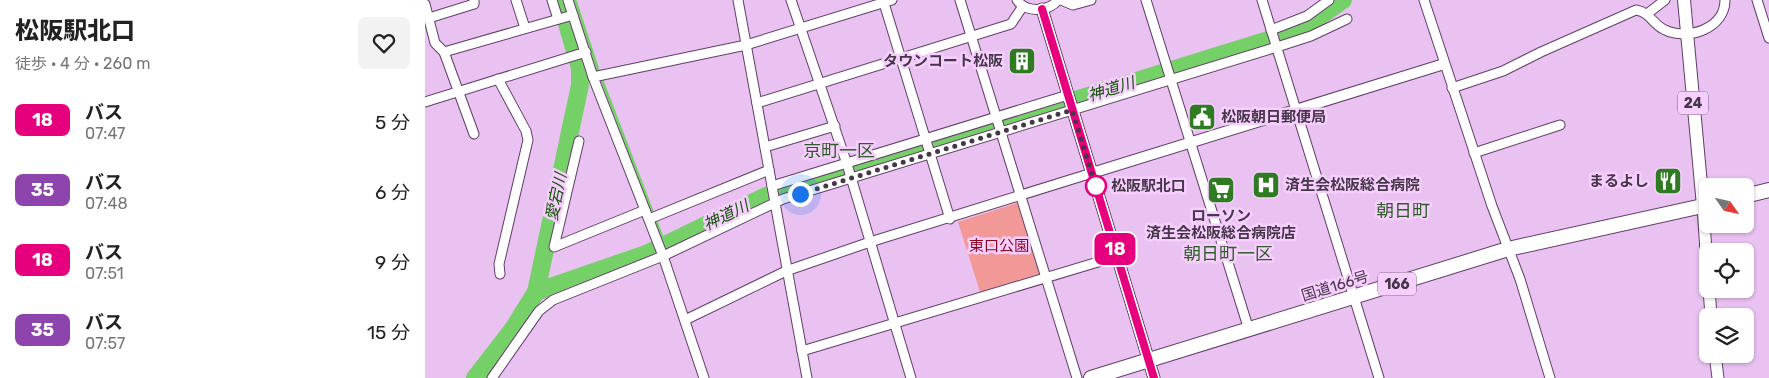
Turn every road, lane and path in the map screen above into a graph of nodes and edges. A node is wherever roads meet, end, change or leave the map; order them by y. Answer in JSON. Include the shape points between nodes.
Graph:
{"nodes":[{"id":1,"x":474,"y":0,"type":"edge"},
{"id":2,"x":516,"y":0,"type":"edge"},
{"id":3,"x":552,"y":0,"type":"edge"},
{"id":4,"x":571,"y":0,"type":"edge"},
{"id":5,"x":738,"y":0,"type":"edge"},
{"id":6,"x":791,"y":0,"type":"edge"},
{"id":7,"x":960,"y":0,"type":"edge"},
{"id":8,"x":1060,"y":0,"type":"edge"},
{"id":9,"x":1091,"y":0,"type":"edge"},
{"id":10,"x":1146,"y":0,"type":"edge"},
{"id":11,"x":1262,"y":0,"type":"edge"},
{"id":12,"x":1329,"y":0,"type":"edge"},
{"id":13,"x":1424,"y":0,"type":"edge"},
{"id":14,"x":1665,"y":0,"type":"edge"},
{"id":15,"x":1684,"y":0,"type":"edge"},
{"id":16,"x":1725,"y":0,"type":"edge"},
{"id":17,"x":1757,"y":0,"type":"edge"},
{"id":18,"x":886,"y":1,"type":"edge"},
{"id":19,"x":1020,"y":3,"type":"edge"},
{"id":20,"x":425,"y":4,"type":"edge"},
{"id":21,"x":1042,"y":9,"type":"junction"},
{"id":22,"x":1647,"y":14,"type":"junction"},
{"id":23,"x":571,"y":15,"type":"junction"},
{"id":24,"x":429,"y":18,"type":"junction"},
{"id":25,"x":558,"y":19,"type":"junction"},
{"id":26,"x":1347,"y":19,"type":"dead end"},
{"id":27,"x":525,"y":28,"type":"junction"},
{"id":28,"x":801,"y":29,"type":"junction"},
{"id":29,"x":1272,"y":32,"type":"junction"},
{"id":30,"x":1686,"y":33,"type":"junction"},
{"id":31,"x":971,"y":37,"type":"junction"},
{"id":32,"x":1769,"y":38,"type":"edge"},
{"id":33,"x":746,"y":45,"type":"junction"},
{"id":34,"x":1276,"y":45,"type":"junction"},
{"id":35,"x":444,"y":52,"type":"junction"},
{"id":36,"x":585,"y":52,"type":"junction"},
{"id":37,"x":901,"y":60,"type":"junction"},
{"id":38,"x":1444,"y":64,"type":"junction"},
{"id":39,"x":598,"y":76,"type":"junction"},
{"id":40,"x":1170,"y":78,"type":"junction"},
{"id":41,"x":498,"y":79,"type":"junction"},
{"id":42,"x":820,"y":83,"type":"junction"},
{"id":43,"x":1452,"y":88,"type":"junction"},
{"id":44,"x":457,"y":91,"type":"junction"},
{"id":45,"x":1068,"y":95,"type":"junction"},
{"id":46,"x":425,"y":102,"type":"edge"},
{"id":47,"x":757,"y":103,"type":"junction"},
{"id":48,"x":1295,"y":108,"type":"junction"},
{"id":49,"x":1072,"y":110,"type":"junction"},
{"id":50,"x":997,"y":116,"type":"junction"},
{"id":51,"x":1561,"y":124,"type":"dead end"},
{"id":52,"x":835,"y":126,"type":"junction"},
{"id":53,"x":1001,"y":132,"type":"junction"},
{"id":54,"x":473,"y":134,"type":"dead end"},
{"id":55,"x":925,"y":139,"type":"junction"},
{"id":56,"x":579,"y":141,"type":"dead end"},
{"id":57,"x":1189,"y":144,"type":"junction"},
{"id":58,"x":765,"y":147,"type":"junction"},
{"id":59,"x":1474,"y":152,"type":"junction"},
{"id":60,"x":930,"y":155,"type":"junction"},
{"id":61,"x":847,"y":164,"type":"junction"},
{"id":62,"x":769,"y":170,"type":"junction"},
{"id":63,"x":1092,"y":173,"type":"junction"},
{"id":64,"x":851,"y":178,"type":"junction"},
{"id":65,"x":1702,"y":178,"type":"edge"},
{"id":66,"x":772,"y":187,"type":"junction"},
{"id":67,"x":1769,"y":190,"type":"edge"},
{"id":68,"x":1754,"y":194,"type":"edge"},
{"id":69,"x":1021,"y":196,"type":"junction"},
{"id":70,"x":774,"y":202,"type":"junction"},
{"id":71,"x":1699,"y":207,"type":"edge"},
{"id":72,"x":645,"y":210,"type":"junction"},
{"id":73,"x":652,"y":218,"type":"junction"},
{"id":74,"x":950,"y":219,"type":"junction"},
{"id":75,"x":870,"y":242,"type":"junction"},
{"id":76,"x":1509,"y":249,"type":"junction"},
{"id":77,"x":663,"y":255,"type":"junction"},
{"id":78,"x":1118,"y":256,"type":"junction"},
{"id":79,"x":786,"y":271,"type":"junction"},
{"id":80,"x":500,"y":274,"type":"dead end"},
{"id":81,"x":1047,"y":277,"type":"junction"},
{"id":82,"x":1354,"y":298,"type":"junction"},
{"id":83,"x":685,"y":320,"type":"junction"},
{"id":84,"x":895,"y":322,"type":"junction"},
{"id":85,"x":1249,"y":330,"type":"junction"},
{"id":86,"x":802,"y":351,"type":"junction"},
{"id":87,"x":1148,"y":360,"type":"junction"},
{"id":88,"x":1716,"y":363,"type":"edge"},
{"id":89,"x":492,"y":378,"type":"edge"},
{"id":90,"x":703,"y":378,"type":"edge"},
{"id":91,"x":807,"y":378,"type":"edge"},
{"id":92,"x":911,"y":378,"type":"edge"},
{"id":93,"x":1077,"y":378,"type":"edge"},
{"id":94,"x":1091,"y":378,"type":"edge"},
{"id":95,"x":1154,"y":378,"type":"edge"},
{"id":96,"x":1379,"y":378,"type":"edge"},
{"id":97,"x":1550,"y":378,"type":"edge"},
{"id":98,"x":1718,"y":378,"type":"edge"}],
"edges":[{"from":1,"to":24,"type":"street","via":[[474,4]]},
{"from":2,"to":27,"type":"street"},
{"from":3,"to":25,"type":"street"},
{"from":4,"to":23,"type":"street"},
{"from":5,"to":33,"type":"street"},
{"from":6,"to":28,"type":"street"},
{"from":7,"to":31,"type":"street"},
{"from":8,"to":9,"type":"street","via":[[1073,4]]},
{"from":8,"to":21,"type":"street"},
{"from":10,"to":40,"type":"street"},
{"from":11,"to":29,"type":"street"},
{"from":12,"to":29,"type":"street","via":[[1307,16]]},
{"from":13,"to":38,"type":"street"},
{"from":14,"to":22,"type":"street"},
{"from":15,"to":30,"type":"main road","number":"24"},
{"from":16,"to":30,"type":"street","via":[[1724,13],[1715,24]]},
{"from":17,"to":32,"type":"street"},
{"from":18,"to":28,"type":"street"},
{"from":18,"to":37,"type":"street"},
{"from":19,"to":21,"type":"street","via":[[1035,10]]},
{"from":19,"to":31,"type":"street","via":[[1011,24]]},
{"from":20,"to":24,"type":"street"},
{"from":21,"to":45,"type":"main road"},
{"from":22,"to":30,"type":"street","via":[[1663,30]]},
{"from":22,"to":43,"type":"street","via":[[1636,10],[1627,12],[1503,71]]},
{"from":23,"to":25,"type":"street"},
{"from":23,"to":36,"type":"street"},
{"from":24,"to":35,"type":"street","via":[[435,43]]},
{"from":25,"to":27,"type":"street"},
{"from":26,"to":34,"type":"street","via":[[1311,36]]},
{"from":27,"to":35,"type":"street"},
{"from":28,"to":33,"type":"street"},
{"from":28,"to":42,"type":"street"},
{"from":29,"to":34,"type":"street"},
{"from":30,"to":65,"type":"main road","number":"24"},
{"from":31,"to":37,"type":"street"},
{"from":31,"to":50,"type":"street"},
{"from":33,"to":39,"type":"street"},
{"from":33,"to":47,"type":"street"},
{"from":34,"to":40,"type":"street"},
{"from":34,"to":48,"type":"street"},
{"from":35,"to":44,"type":"street"},
{"from":36,"to":39,"type":"street"},
{"from":36,"to":41,"type":"street"},
{"from":37,"to":42,"type":"street"},
{"from":37,"to":55,"type":"street"},
{"from":38,"to":43,"type":"street"},
{"from":38,"to":48,"type":"street"},
{"from":39,"to":72,"type":"street"},
{"from":40,"to":49,"type":"street"},
{"from":40,"to":57,"type":"street"},
{"from":41,"to":44,"type":"street"},
{"from":41,"to":80,"type":"street","via":[[528,140],[499,264]]},
{"from":42,"to":47,"type":"street"},
{"from":42,"to":52,"type":"street"},
{"from":43,"to":59,"type":"street"},
{"from":44,"to":46,"type":"street"},
{"from":44,"to":54,"type":"street"},
{"from":45,"to":49,"type":"main road"},
{"from":45,"to":50,"type":"street"},
{"from":47,"to":58,"type":"street"},
{"from":48,"to":57,"type":"street"},
{"from":48,"to":82,"type":"street"},
{"from":49,"to":53,"type":"street"},
{"from":49,"to":63,"type":"main road"},
{"from":50,"to":53,"type":"street"},
{"from":50,"to":55,"type":"street"},
{"from":51,"to":59,"type":"street"},
{"from":52,"to":58,"type":"street"},
{"from":52,"to":61,"type":"street"},
{"from":53,"to":60,"type":"street"},
{"from":53,"to":69,"type":"street"},
{"from":55,"to":60,"type":"street"},
{"from":55,"to":61,"type":"street"},
{"from":56,"to":72,"type":"street","via":[[554,247]]},
{"from":57,"to":63,"type":"street"},
{"from":57,"to":85,"type":"street"},
{"from":58,"to":62,"type":"street"},
{"from":59,"to":76,"type":"street"},
{"from":60,"to":64,"type":"street"},
{"from":60,"to":74,"type":"street"},
{"from":61,"to":64,"type":"street"},
{"from":61,"to":66,"type":"street"},
{"from":62,"to":66,"type":"street"},
{"from":62,"to":73,"type":"street"},
{"from":63,"to":69,"type":"street"},
{"from":63,"to":78,"type":"main road"},
{"from":64,"to":70,"type":"street"},
{"from":64,"to":75,"type":"street"},
{"from":66,"to":70,"type":"street"},
{"from":67,"to":68,"type":"highway"},
{"from":69,"to":74,"type":"street"},
{"from":69,"to":81,"type":"street"},
{"from":70,"to":77,"type":"street"},
{"from":70,"to":79,"type":"street"},
{"from":71,"to":76,"type":"highway","name":"国道166号","number":"166"},
{"from":72,"to":73,"type":"street"},
{"from":73,"to":77,"type":"street"},
{"from":74,"to":75,"type":"street"},
{"from":75,"to":79,"type":"street"},
{"from":75,"to":84,"type":"street"},
{"from":76,"to":82,"type":"highway","name":"国道166号","number":"166"},
{"from":76,"to":97,"type":"street"},
{"from":77,"to":83,"type":"street"},
{"from":77,"to":89,"type":"street","via":[[545,305]]},
{"from":78,"to":81,"type":"street"},
{"from":78,"to":87,"type":"main road"},
{"from":79,"to":83,"type":"street"},
{"from":79,"to":86,"type":"street"},
{"from":81,"to":84,"type":"street"},
{"from":81,"to":93,"type":"street"},
{"from":82,"to":85,"type":"highway","name":"国道166号","number":"166"},
{"from":82,"to":96,"type":"street"},
{"from":83,"to":90,"type":"street"},
{"from":84,"to":86,"type":"street"},
{"from":84,"to":92,"type":"street"},
{"from":85,"to":87,"type":"highway","name":"国道166号","number":"166"},
{"from":86,"to":91,"type":"street"},
{"from":87,"to":94,"type":"highway","name":"国道166号","number":"166"},
{"from":87,"to":95,"type":"main road"},
{"from":88,"to":98,"type":"main road"}]}
